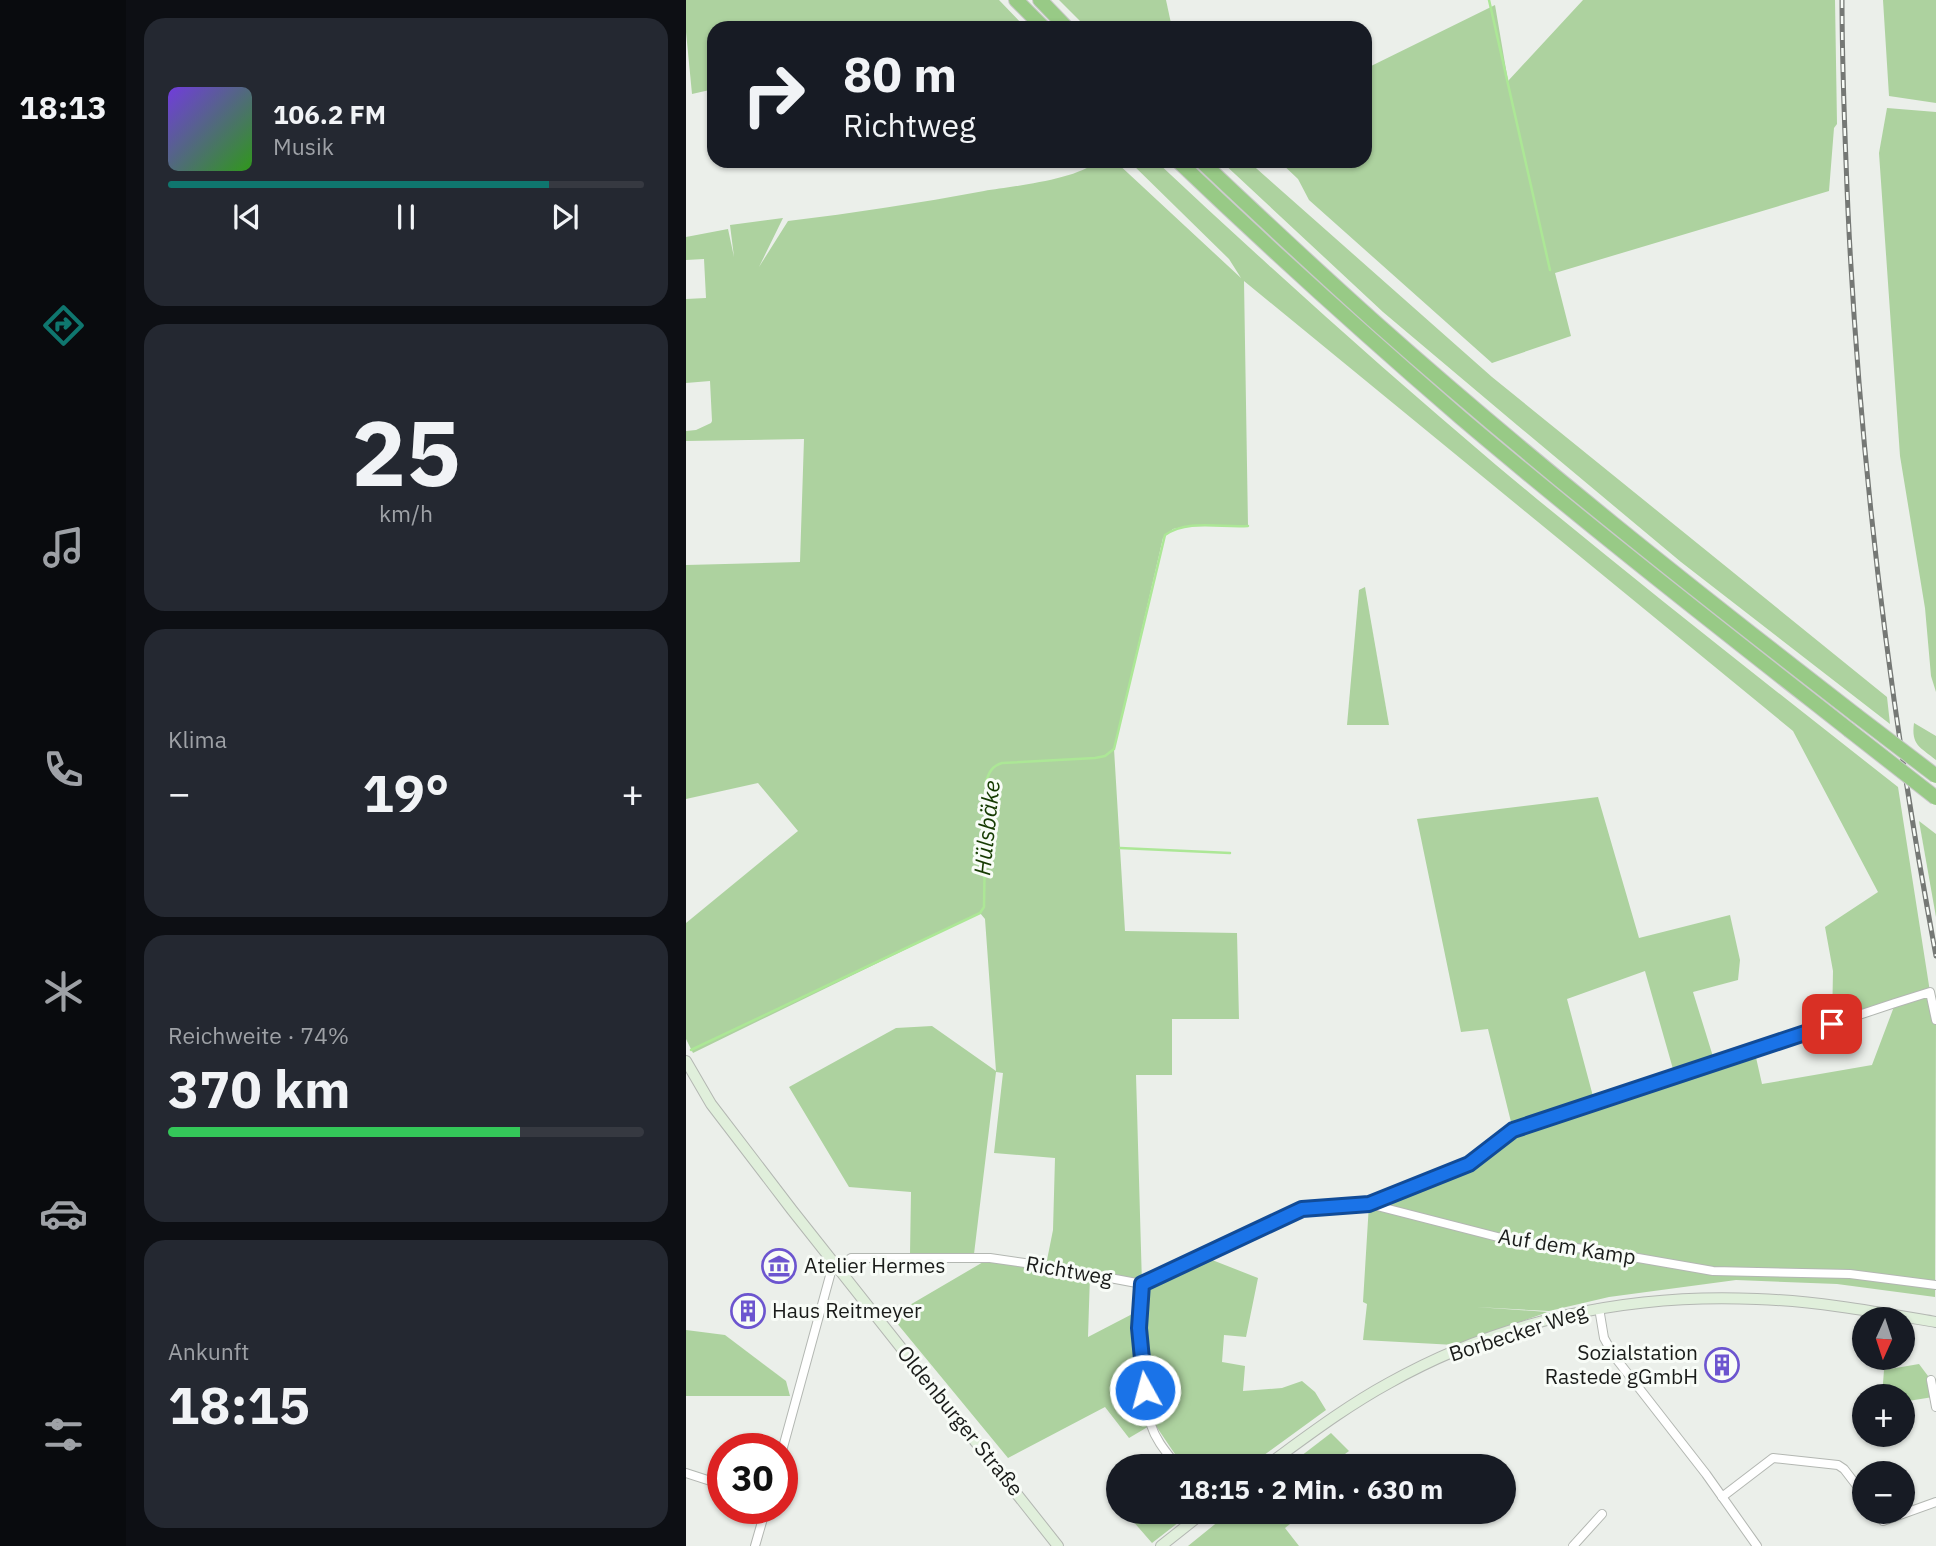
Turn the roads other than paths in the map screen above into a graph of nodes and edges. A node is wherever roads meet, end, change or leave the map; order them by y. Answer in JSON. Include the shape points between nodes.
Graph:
{"nodes":[{"id":1,"x":1016,"y":0,"type":"edge"},
{"id":2,"x":1040,"y":0,"type":"edge"},
{"id":3,"x":1037,"y":21,"type":"edge"},
{"id":4,"x":1061,"y":21,"type":"edge"},
{"id":5,"x":1185,"y":168,"type":"edge"},
{"id":6,"x":1209,"y":168,"type":"edge"},
{"id":7,"x":1936,"y":776,"type":"edge"},
{"id":8,"x":1936,"y":798,"type":"edge"},
{"id":9,"x":1936,"y":1020,"type":"edge"},
{"id":10,"x":686,"y":1062,"type":"edge"},
{"id":11,"x":1369,"y":1204,"type":"junction"},
{"id":12,"x":837,"y":1266,"type":"junction"},
{"id":13,"x":1142,"y":1284,"type":"junction"},
{"id":14,"x":1936,"y":1285,"type":"edge"},
{"id":15,"x":1599,"y":1308,"type":"junction"},
{"id":16,"x":1936,"y":1322,"type":"edge"},
{"id":17,"x":1931,"y":1381,"type":"dead end"},
{"id":18,"x":1936,"y":1407,"type":"edge"},
{"id":19,"x":787,"y":1433,"type":"edge"},
{"id":20,"x":1167,"y":1454,"type":"edge"},
{"id":21,"x":1283,"y":1454,"type":"edge"},
{"id":22,"x":686,"y":1473,"type":"edge"},
{"id":23,"x":1852,"y":1479,"type":"edge"},
{"id":24,"x":707,"y":1480,"type":"edge"},
{"id":25,"x":1722,"y":1497,"type":"junction"},
{"id":26,"x":1936,"y":1502,"type":"edge"},
{"id":27,"x":1915,"y":1510,"type":"edge"},
{"id":28,"x":1602,"y":1514,"type":"dead end"},
{"id":29,"x":761,"y":1524,"type":"edge"},
{"id":30,"x":1189,"y":1524,"type":"edge"},
{"id":31,"x":755,"y":1546,"type":"edge"},
{"id":32,"x":1058,"y":1546,"type":"edge"},
{"id":33,"x":1161,"y":1546,"type":"edge"},
{"id":34,"x":1573,"y":1546,"type":"edge"},
{"id":35,"x":1757,"y":1546,"type":"edge"}],
"edges":[{"from":1,"to":3,"type":"highway"},
{"from":2,"to":4,"type":"highway"},
{"from":5,"to":8,"type":"highway","bridge":true,"via":[[1275,254],[1461,417],[1618,548]]},
{"from":6,"to":7,"type":"highway","bridge":true,"via":[[1471,405],[1628,535]]},
{"from":9,"to":11,"type":"street","via":[[1930,992],[1895,1003],[1513,1130],[1469,1164]]},
{"from":10,"to":12,"type":"street","name":"Oldenburger Straße","via":[[711,1104]]},
{"from":11,"to":13,"type":"street","name":"Richtweg","via":[[1302,1209]]},
{"from":11,"to":14,"type":"street","name":"Auf dem Kamp","via":[[1521,1243],[1713,1270],[1850,1274]]},
{"from":12,"to":13,"type":"street","name":"Richtweg","via":[[851,1258],[990,1258]]},
{"from":12,"to":19,"type":"street","via":[[831,1272]]},
{"from":12,"to":32,"type":"street","name":"Oldenburger Straße"},
{"from":13,"to":20,"type":"street","via":[[1139,1328],[1148,1409]]},
{"from":15,"to":16,"type":"street","name":"Borbecker Weg","via":[[1717,1298],[1797,1302]]},
{"from":15,"to":21,"type":"street","name":"Borbecker Weg","via":[[1497,1335],[1429,1363],[1389,1382]]},
{"from":15,"to":25,"type":"street","via":[[1604,1338],[1614,1356]]},
{"from":17,"to":18,"type":"street"},
{"from":22,"to":24,"type":"street"},
{"from":23,"to":25,"type":"street","via":[[1838,1465],[1773,1458]]},
{"from":25,"to":35,"type":"street"},
{"from":26,"to":27,"type":"street"},
{"from":28,"to":34,"type":"street"},
{"from":29,"to":31,"type":"street"},
{"from":30,"to":33,"type":"street"}]}
